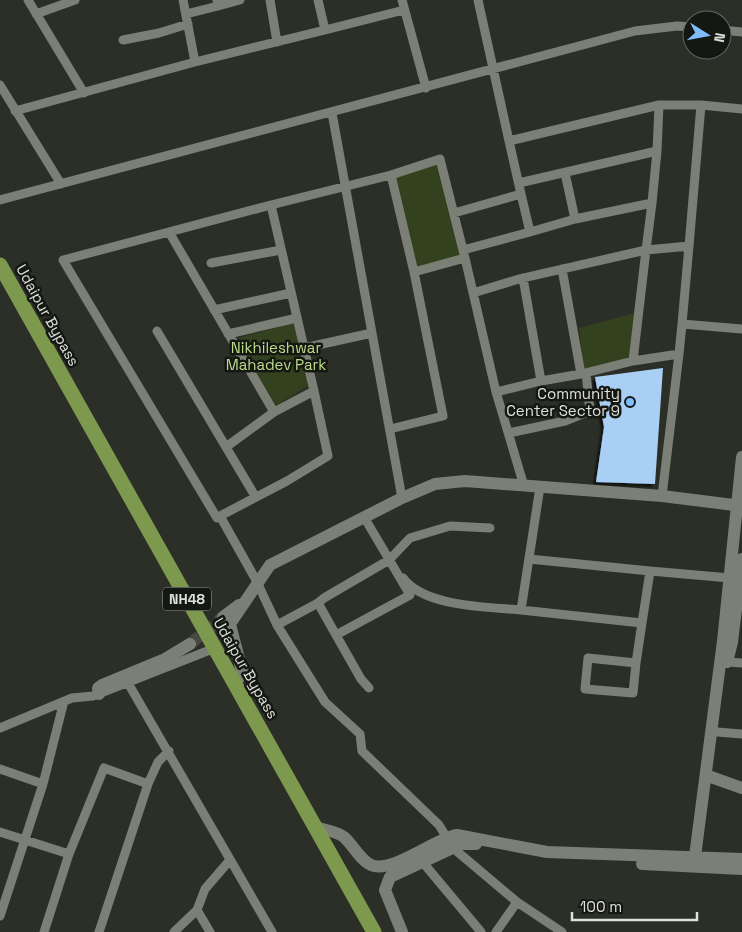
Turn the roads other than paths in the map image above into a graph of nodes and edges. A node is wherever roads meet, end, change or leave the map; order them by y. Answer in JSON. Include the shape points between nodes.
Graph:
{"nodes":[{"id":1,"x":28,"y":0,"type":"edge"},
{"id":2,"x":75,"y":0,"type":"edge"},
{"id":3,"x":183,"y":0,"type":"edge"},
{"id":4,"x":240,"y":0,"type":"edge"},
{"id":5,"x":270,"y":0,"type":"edge"},
{"id":6,"x":318,"y":0,"type":"edge"},
{"id":7,"x":402,"y":0,"type":"edge"},
{"id":8,"x":478,"y":0,"type":"edge"},
{"id":9,"x":217,"y":3,"type":"edge"},
{"id":10,"x":404,"y":10,"type":"junction"},
{"id":11,"x":36,"y":14,"type":"junction"},
{"id":12,"x":186,"y":14,"type":"junction"},
{"id":13,"x":188,"y":24,"type":"junction"},
{"id":14,"x":682,"y":26,"type":"edge"},
{"id":15,"x":325,"y":30,"type":"junction"},
{"id":16,"x":123,"y":40,"type":"dead end"},
{"id":17,"x":277,"y":42,"type":"junction"},
{"id":18,"x":196,"y":62,"type":"junction"},
{"id":19,"x":493,"y":70,"type":"junction"},
{"id":20,"x":0,"y":85,"type":"edge"},
{"id":21,"x":426,"y":88,"type":"junction"},
{"id":22,"x":84,"y":93,"type":"junction"},
{"id":23,"x":659,"y":105,"type":"junction"},
{"id":24,"x":702,"y":105,"type":"junction"},
{"id":25,"x":742,"y":109,"type":"edge"},
{"id":26,"x":15,"y":111,"type":"junction"},
{"id":27,"x":332,"y":113,"type":"junction"},
{"id":28,"x":509,"y":140,"type":"junction"},
{"id":29,"x":657,"y":151,"type":"junction"},
{"id":30,"x":565,"y":172,"type":"junction"},
{"id":31,"x":391,"y":175,"type":"junction"},
{"id":32,"x":519,"y":183,"type":"junction"},
{"id":33,"x":61,"y":184,"type":"junction"},
{"id":34,"x":345,"y":188,"type":"junction"},
{"id":35,"x":521,"y":194,"type":"junction"},
{"id":36,"x":0,"y":200,"type":"edge"},
{"id":37,"x":652,"y":203,"type":"junction"},
{"id":38,"x":271,"y":205,"type":"junction"},
{"id":39,"x":454,"y":213,"type":"junction"},
{"id":40,"x":574,"y":219,"type":"junction"},
{"id":41,"x":169,"y":232,"type":"junction"},
{"id":42,"x":530,"y":232,"type":"junction"},
{"id":43,"x":689,"y":246,"type":"junction"},
{"id":44,"x":281,"y":250,"type":"junction"},
{"id":45,"x":646,"y":250,"type":"junction"},
{"id":46,"x":464,"y":254,"type":"junction"},
{"id":47,"x":212,"y":263,"type":"dead end"},
{"id":48,"x":0,"y":265,"type":"edge"},
{"id":49,"x":562,"y":269,"type":"junction"},
{"id":50,"x":414,"y":272,"type":"junction"},
{"id":51,"x":523,"y":278,"type":"junction"},
{"id":52,"x":291,"y":293,"type":"junction"},
{"id":53,"x":473,"y":293,"type":"junction"},
{"id":54,"x":214,"y":310,"type":"junction"},
{"id":55,"x":297,"y":318,"type":"junction"},
{"id":56,"x":682,"y":324,"type":"junction"},
{"id":57,"x":742,"y":329,"type":"edge"},
{"id":58,"x":157,"y":331,"type":"dead end"},
{"id":59,"x":372,"y":333,"type":"junction"},
{"id":60,"x":228,"y":334,"type":"junction"},
{"id":61,"x":304,"y":348,"type":"junction"},
{"id":62,"x":679,"y":354,"type":"junction"},
{"id":63,"x":633,"y":361,"type":"junction"},
{"id":64,"x":584,"y":373,"type":"junction"},
{"id":65,"x":542,"y":381,"type":"junction"},
{"id":66,"x":314,"y":391,"type":"junction"},
{"id":67,"x":496,"y":392,"type":"junction"},
{"id":68,"x":274,"y":412,"type":"junction"},
{"id":69,"x":390,"y":429,"type":"junction"},
{"id":70,"x":509,"y":434,"type":"junction"},
{"id":71,"x":226,"y":446,"type":"junction"},
{"id":72,"x":742,"y":457,"type":"edge"},
{"id":73,"x":524,"y":486,"type":"junction"},
{"id":74,"x":540,"y":487,"type":"junction"},
{"id":75,"x":255,"y":496,"type":"junction"},
{"id":76,"x":662,"y":496,"type":"junction"},
{"id":77,"x":402,"y":498,"type":"junction"},
{"id":78,"x":739,"y":506,"type":"edge"},
{"id":79,"x":220,"y":516,"type":"junction"},
{"id":80,"x":364,"y":517,"type":"junction"},
{"id":81,"x":490,"y":528,"type":"dead end"},
{"id":82,"x":529,"y":559,"type":"junction"},
{"id":83,"x":742,"y":559,"type":"edge"},
{"id":84,"x":389,"y":560,"type":"junction"},
{"id":85,"x":650,"y":570,"type":"junction"},
{"id":86,"x":730,"y":578,"type":"junction"},
{"id":87,"x":258,"y":584,"type":"junction"},
{"id":88,"x":318,"y":603,"type":"junction"},
{"id":89,"x":242,"y":604,"type":"junction"},
{"id":90,"x":521,"y":610,"type":"junction"},
{"id":91,"x":223,"y":617,"type":"tunnel mouth"},
{"id":92,"x":642,"y":623,"type":"junction"},
{"id":93,"x":277,"y":625,"type":"junction"},
{"id":94,"x":336,"y":635,"type":"junction"},
{"id":95,"x":728,"y":641,"type":"junction"},
{"id":96,"x":190,"y":644,"type":"tunnel mouth"},
{"id":97,"x":215,"y":648,"type":"junction"},
{"id":98,"x":727,"y":662,"type":"junction"},
{"id":99,"x":636,"y":663,"type":"junction"},
{"id":100,"x":742,"y":663,"type":"edge"},
{"id":101,"x":234,"y":682,"type":"junction"},
{"id":102,"x":128,"y":683,"type":"junction"},
{"id":103,"x":369,"y":688,"type":"dead end"},
{"id":104,"x":99,"y":694,"type":"junction"},
{"id":105,"x":64,"y":701,"type":"junction"},
{"id":106,"x":0,"y":728,"type":"edge"},
{"id":107,"x":717,"y":732,"type":"junction"},
{"id":108,"x":742,"y":734,"type":"edge"},
{"id":109,"x":169,"y":751,"type":"junction"},
{"id":110,"x":0,"y":769,"type":"edge"},
{"id":111,"x":711,"y":777,"type":"junction"},
{"id":112,"x":43,"y":784,"type":"junction"},
{"id":113,"x":148,"y":784,"type":"junction"},
{"id":114,"x":742,"y":788,"type":"edge"},
{"id":115,"x":315,"y":827,"type":"junction"},
{"id":116,"x":0,"y":832,"type":"edge"},
{"id":117,"x":25,"y":840,"type":"junction"},
{"id":118,"x":458,"y":842,"type":"junction"},
{"id":119,"x":415,"y":852,"type":"junction"},
{"id":120,"x":69,"y":854,"type":"junction"},
{"id":121,"x":742,"y":859,"type":"edge"},
{"id":122,"x":230,"y":860,"type":"junction"},
{"id":123,"x":468,"y":861,"type":"junction"},
{"id":124,"x":698,"y":862,"type":"junction"},
{"id":125,"x":423,"y":863,"type":"junction"},
{"id":126,"x":742,"y":869,"type":"edge"},
{"id":127,"x":517,"y":902,"type":"junction"},
{"id":128,"x":197,"y":910,"type":"junction"},
{"id":129,"x":0,"y":916,"type":"edge"},
{"id":130,"x":44,"y":932,"type":"edge"},
{"id":131,"x":99,"y":932,"type":"edge"},
{"id":132,"x":174,"y":932,"type":"edge"},
{"id":133,"x":210,"y":932,"type":"edge"},
{"id":134,"x":272,"y":932,"type":"edge"},
{"id":135,"x":374,"y":932,"type":"edge"},
{"id":136,"x":402,"y":932,"type":"edge"},
{"id":137,"x":481,"y":932,"type":"edge"},
{"id":138,"x":496,"y":932,"type":"edge"},
{"id":139,"x":562,"y":932,"type":"edge"}],
"edges":[{"from":1,"to":11,"type":"street"},
{"from":2,"to":11,"type":"street"},
{"from":3,"to":12,"type":"street"},
{"from":4,"to":9,"type":"street"},
{"from":5,"to":17,"type":"street"},
{"from":6,"to":15,"type":"street"},
{"from":7,"to":10,"type":"street"},
{"from":8,"to":19,"type":"street"},
{"from":9,"to":12,"type":"street"},
{"from":10,"to":15,"type":"street"},
{"from":10,"to":21,"type":"street"},
{"from":11,"to":22,"type":"street"},
{"from":12,"to":13,"type":"street"},
{"from":13,"to":16,"type":"street"},
{"from":13,"to":18,"type":"street"},
{"from":14,"to":19,"type":"street","via":[[634,31]]},
{"from":15,"to":17,"type":"street"},
{"from":17,"to":18,"type":"street"},
{"from":18,"to":22,"type":"street"},
{"from":19,"to":21,"type":"street"},
{"from":19,"to":28,"type":"street"},
{"from":20,"to":26,"type":"street"},
{"from":21,"to":27,"type":"street"},
{"from":22,"to":26,"type":"street"},
{"from":23,"to":24,"type":"street"},
{"from":23,"to":28,"type":"street"},
{"from":23,"to":29,"type":"street"},
{"from":24,"to":25,"type":"street"},
{"from":24,"to":43,"type":"street"},
{"from":26,"to":33,"type":"street"},
{"from":27,"to":33,"type":"street"},
{"from":27,"to":34,"type":"street"},
{"from":28,"to":32,"type":"street"},
{"from":29,"to":30,"type":"street"},
{"from":29,"to":37,"type":"street"},
{"from":30,"to":32,"type":"street"},
{"from":30,"to":40,"type":"street"},
{"from":31,"to":34,"type":"street"},
{"from":31,"to":39,"type":"street","via":[[440,159]]},
{"from":31,"to":50,"type":"street"},
{"from":32,"to":35,"type":"street"},
{"from":33,"to":36,"type":"street"},
{"from":34,"to":38,"type":"street"},
{"from":34,"to":59,"type":"street"},
{"from":35,"to":39,"type":"street"},
{"from":35,"to":42,"type":"street"},
{"from":37,"to":40,"type":"street"},
{"from":37,"to":45,"type":"street"},
{"from":38,"to":41,"type":"street"},
{"from":38,"to":44,"type":"street"},
{"from":39,"to":46,"type":"street"},
{"from":40,"to":42,"type":"street"},
{"from":41,"to":54,"type":"street"},
{"from":41,"to":79,"type":"street","via":[[63,260],[217,518]]},
{"from":42,"to":46,"type":"street"},
{"from":43,"to":45,"type":"street"},
{"from":43,"to":56,"type":"street"},
{"from":44,"to":47,"type":"street"},
{"from":44,"to":52,"type":"street"},
{"from":45,"to":49,"type":"street"},
{"from":45,"to":63,"type":"street"},
{"from":46,"to":50,"type":"street"},
{"from":46,"to":53,"type":"street"},
{"from":48,"to":97,"type":"highway","name":"Udaipur Bypass","number":"NH48"},
{"from":49,"to":51,"type":"street"},
{"from":49,"to":64,"type":"street"},
{"from":50,"to":69,"type":"street","via":[[443,416]]},
{"from":51,"to":53,"type":"street"},
{"from":51,"to":65,"type":"street"},
{"from":52,"to":54,"type":"street"},
{"from":52,"to":55,"type":"street"},
{"from":53,"to":67,"type":"street"},
{"from":54,"to":60,"type":"street"},
{"from":55,"to":60,"type":"street"},
{"from":55,"to":61,"type":"street"},
{"from":56,"to":57,"type":"street"},
{"from":56,"to":62,"type":"street"},
{"from":58,"to":71,"type":"street"},
{"from":59,"to":61,"type":"street"},
{"from":59,"to":69,"type":"street"},
{"from":60,"to":68,"type":"street"},
{"from":61,"to":66,"type":"street"},
{"from":62,"to":63,"type":"street"},
{"from":62,"to":76,"type":"street"},
{"from":63,"to":64,"type":"street"},
{"from":64,"to":65,"type":"street"},
{"from":64,"to":70,"type":"street","via":[[590,412]]},
{"from":65,"to":67,"type":"street"},
{"from":66,"to":68,"type":"street"},
{"from":66,"to":75,"type":"street","via":[[328,456]]},
{"from":67,"to":70,"type":"street"},
{"from":68,"to":71,"type":"street"},
{"from":69,"to":77,"type":"street"},
{"from":70,"to":73,"type":"street"},
{"from":71,"to":75,"type":"street"},
{"from":72,"to":78,"type":"street"},
{"from":73,"to":74,"type":"street"},
{"from":73,"to":77,"type":"street","via":[[458,482],[435,484]]},
{"from":74,"to":76,"type":"street"},
{"from":74,"to":82,"type":"street"},
{"from":75,"to":79,"type":"street"},
{"from":76,"to":78,"type":"street"},
{"from":77,"to":80,"type":"street"},
{"from":78,"to":86,"type":"street"},
{"from":79,"to":87,"type":"street"},
{"from":80,"to":84,"type":"street"},
{"from":80,"to":87,"type":"street","via":[[270,565]]},
{"from":81,"to":84,"type":"street","via":[[450,526],[430,531],[410,538]]},
{"from":82,"to":85,"type":"street"},
{"from":82,"to":90,"type":"street"},
{"from":83,"to":95,"type":"street"},
{"from":84,"to":88,"type":"street"},
{"from":84,"to":90,"type":"street","via":[[405,581],[427,597]]},
{"from":84,"to":94,"type":"street","via":[[410,595]]},
{"from":85,"to":86,"type":"street"},
{"from":85,"to":92,"type":"street"},
{"from":86,"to":95,"type":"street"},
{"from":87,"to":89,"type":"street"},
{"from":87,"to":93,"type":"street"},
{"from":88,"to":93,"type":"street"},
{"from":88,"to":94,"type":"street"},
{"from":89,"to":91,"type":"street"},
{"from":89,"to":101,"type":"street","via":[[230,624],[242,671]]},
{"from":90,"to":92,"type":"street"},
{"from":92,"to":99,"type":"street"},
{"from":93,"to":118,"type":"street","via":[[325,702],[360,734],[362,752]]},
{"from":94,"to":103,"type":"street"},
{"from":95,"to":98,"type":"street"},
{"from":95,"to":124,"type":"street"},
{"from":96,"to":104,"type":"street","via":[[165,659],[99,686]]},
{"from":97,"to":101,"type":"highway","name":"Udaipur Bypass","number":"NH48"},
{"from":97,"to":102,"type":"street"},
{"from":98,"to":100,"type":"street"},
{"from":98,"to":107,"type":"street"},
{"from":99,"to":99,"type":"street","via":[[588,658],[585,689],[633,694]]},
{"from":101,"to":115,"type":"highway","name":"Udaipur Bypass","number":"NH48"},
{"from":102,"to":104,"type":"street"},
{"from":102,"to":109,"type":"street"},
{"from":104,"to":105,"type":"street"},
{"from":105,"to":106,"type":"street"},
{"from":105,"to":112,"type":"street"},
{"from":107,"to":108,"type":"street"},
{"from":107,"to":111,"type":"street"},
{"from":109,"to":113,"type":"street","via":[[158,762]]},
{"from":109,"to":122,"type":"street"},
{"from":110,"to":112,"type":"street"},
{"from":111,"to":114,"type":"street"},
{"from":111,"to":124,"type":"street"},
{"from":112,"to":117,"type":"street"},
{"from":113,"to":120,"type":"street","via":[[104,768]]},
{"from":113,"to":131,"type":"street"},
{"from":115,"to":119,"type":"street","via":[[342,836],[371,865],[393,865]]},
{"from":115,"to":135,"type":"highway","name":"Udaipur Bypass","number":"NH48"},
{"from":116,"to":117,"type":"street"},
{"from":117,"to":120,"type":"street"},
{"from":117,"to":129,"type":"street"},
{"from":118,"to":119,"type":"street"},
{"from":118,"to":123,"type":"street"},
{"from":118,"to":123,"type":"street"},
{"from":118,"to":124,"type":"street","via":[[547,852]]},
{"from":118,"to":124,"type":"street","via":[[548,857]]},
{"from":118,"to":125,"type":"street"},
{"from":119,"to":125,"type":"street"},
{"from":120,"to":130,"type":"street"},
{"from":121,"to":124,"type":"street"},
{"from":122,"to":128,"type":"street","via":[[205,889]]},
{"from":122,"to":134,"type":"street"},
{"from":123,"to":127,"type":"street"},
{"from":124,"to":126,"type":"street"},
{"from":125,"to":136,"type":"street","via":[[395,874],[387,882],[386,890]]},
{"from":125,"to":137,"type":"street"},
{"from":127,"to":138,"type":"street"},
{"from":127,"to":139,"type":"street"},
{"from":128,"to":132,"type":"street"},
{"from":128,"to":133,"type":"street"}]}
